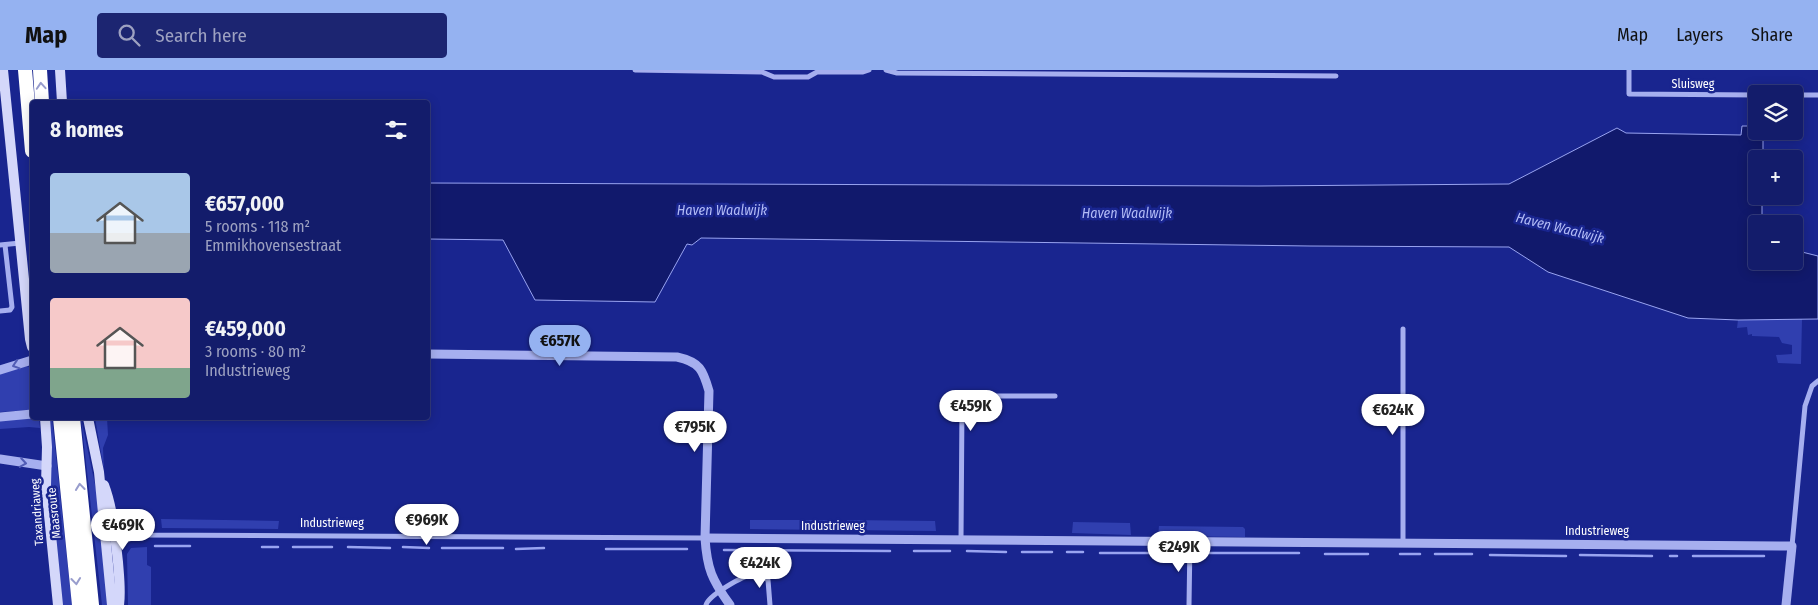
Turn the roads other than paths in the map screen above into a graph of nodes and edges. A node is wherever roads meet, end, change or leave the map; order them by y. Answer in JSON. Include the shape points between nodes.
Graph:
{"nodes":[{"id":1,"x":3,"y":70,"type":"edge"},
{"id":2,"x":25,"y":70,"type":"edge"},
{"id":3,"x":40,"y":70,"type":"edge"},
{"id":4,"x":60,"y":70,"type":"edge"},
{"id":5,"x":635,"y":70,"type":"edge"},
{"id":6,"x":701,"y":70,"type":"edge"},
{"id":7,"x":870,"y":70,"type":"edge"},
{"id":8,"x":886,"y":70,"type":"edge"},
{"id":9,"x":1629,"y":70,"type":"edge"},
{"id":10,"x":1336,"y":76,"type":"dead end"},
{"id":11,"x":1748,"y":95,"type":"edge"},
{"id":12,"x":1803,"y":95,"type":"edge"},
{"id":13,"x":1818,"y":95,"type":"edge"},
{"id":14,"x":42,"y":100,"type":"edge"},
{"id":15,"x":62,"y":100,"type":"edge"},
{"id":16,"x":30,"y":128,"type":"edge"},
{"id":17,"x":21,"y":243,"type":"junction"},
{"id":18,"x":2,"y":245,"type":"edge"},
{"id":19,"x":0,"y":311,"type":"edge"},
{"id":20,"x":1403,"y":329,"type":"dead end"},
{"id":21,"x":30,"y":339,"type":"edge"},
{"id":22,"x":430,"y":354,"type":"edge"},
{"id":23,"x":30,"y":361,"type":"edge"},
{"id":24,"x":0,"y":370,"type":"edge"},
{"id":25,"x":1818,"y":380,"type":"edge"},
{"id":26,"x":1055,"y":396,"type":"dead end"},
{"id":27,"x":30,"y":414,"type":"edge"},
{"id":28,"x":0,"y":417,"type":"edge"},
{"id":29,"x":45,"y":420,"type":"edge"},
{"id":30,"x":60,"y":420,"type":"edge"},
{"id":31,"x":73,"y":420,"type":"edge"},
{"id":32,"x":88,"y":420,"type":"edge"},
{"id":33,"x":0,"y":459,"type":"edge"},
{"id":34,"x":46,"y":466,"type":"junction"},
{"id":35,"x":138,"y":535,"type":"junction"},
{"id":36,"x":112,"y":536,"type":"junction"},
{"id":37,"x":705,"y":538,"type":"junction"},
{"id":38,"x":961,"y":540,"type":"junction"},
{"id":39,"x":1190,"y":542,"type":"junction"},
{"id":40,"x":1403,"y":542,"type":"junction"},
{"id":41,"x":1792,"y":546,"type":"junction"},
{"id":42,"x":720,"y":592,"type":"junction"},
{"id":43,"x":58,"y":605,"type":"edge"},
{"id":44,"x":79,"y":605,"type":"edge"},
{"id":45,"x":92,"y":605,"type":"edge"},
{"id":46,"x":112,"y":605,"type":"edge"},
{"id":47,"x":119,"y":605,"type":"edge"},
{"id":48,"x":706,"y":605,"type":"edge"},
{"id":49,"x":730,"y":605,"type":"edge"},
{"id":50,"x":770,"y":605,"type":"edge"},
{"id":51,"x":1189,"y":605,"type":"edge"},
{"id":52,"x":1786,"y":605,"type":"edge"}],
"edges":[{"from":1,"to":17,"type":"main road"},
{"from":2,"to":16,"type":"highway"},
{"from":14,"to":3,"type":"highway","one_way":true},
{"from":4,"to":15,"type":"main road"},
{"from":5,"to":6,"type":"street"},
{"from":6,"to":7,"type":"street","via":[[762,72],[774,77]]},
{"from":8,"to":10,"type":"street","via":[[917,73]]},
{"from":9,"to":11,"type":"street","name":"Sluisweg","via":[[1629,94]]},
{"from":12,"to":13,"type":"street"},
{"from":17,"to":18,"type":"street"},
{"from":17,"to":21,"type":"main road"},
{"from":18,"to":19,"type":"street","via":[[12,307]]},
{"from":20,"to":40,"type":"street"},
{"from":22,"to":37,"type":"street","via":[[677,357],[696,364],[704,373],[708,391]]},
{"from":23,"to":24,"type":"street","one_way":true},
{"from":25,"to":41,"type":"street","via":[[1812,386],[1805,406]]},
{"from":26,"to":38,"type":"street","via":[[980,396],[967,399],[962,405]]},
{"from":27,"to":28,"type":"street"},
{"from":29,"to":34,"type":"main road","name":"Taxandriaweg"},
{"from":30,"to":44,"type":"highway","name":"Maasroute","one_way":true},
{"from":45,"to":31,"type":"highway","one_way":true},
{"from":32,"to":36,"type":"main road"},
{"from":33,"to":34,"type":"street","one_way":true},
{"from":34,"to":43,"type":"main road","name":"Taxandriaweg"},
{"from":35,"to":36,"type":"street","name":"Industrieweg","via":[[132,531]]},
{"from":35,"to":36,"type":"street","name":"Industrieweg","via":[[125,541]]},
{"from":35,"to":37,"type":"street","name":"Industrieweg"},
{"from":36,"to":46,"type":"main road"},
{"from":36,"to":47,"type":"main road","via":[[120,587]]},
{"from":37,"to":38,"type":"street","name":"Industrieweg"},
{"from":37,"to":42,"type":"street","via":[[706,557]]},
{"from":38,"to":39,"type":"street","name":"Industrieweg"},
{"from":39,"to":40,"type":"street","name":"Industrieweg"},
{"from":39,"to":51,"type":"street"},
{"from":40,"to":41,"type":"street","name":"Industrieweg"},
{"from":41,"to":52,"type":"street"},
{"from":42,"to":48,"type":"street"},
{"from":42,"to":49,"type":"street"},
{"from":42,"to":50,"type":"street","via":[[745,576],[761,576],[768,580]]}]}
